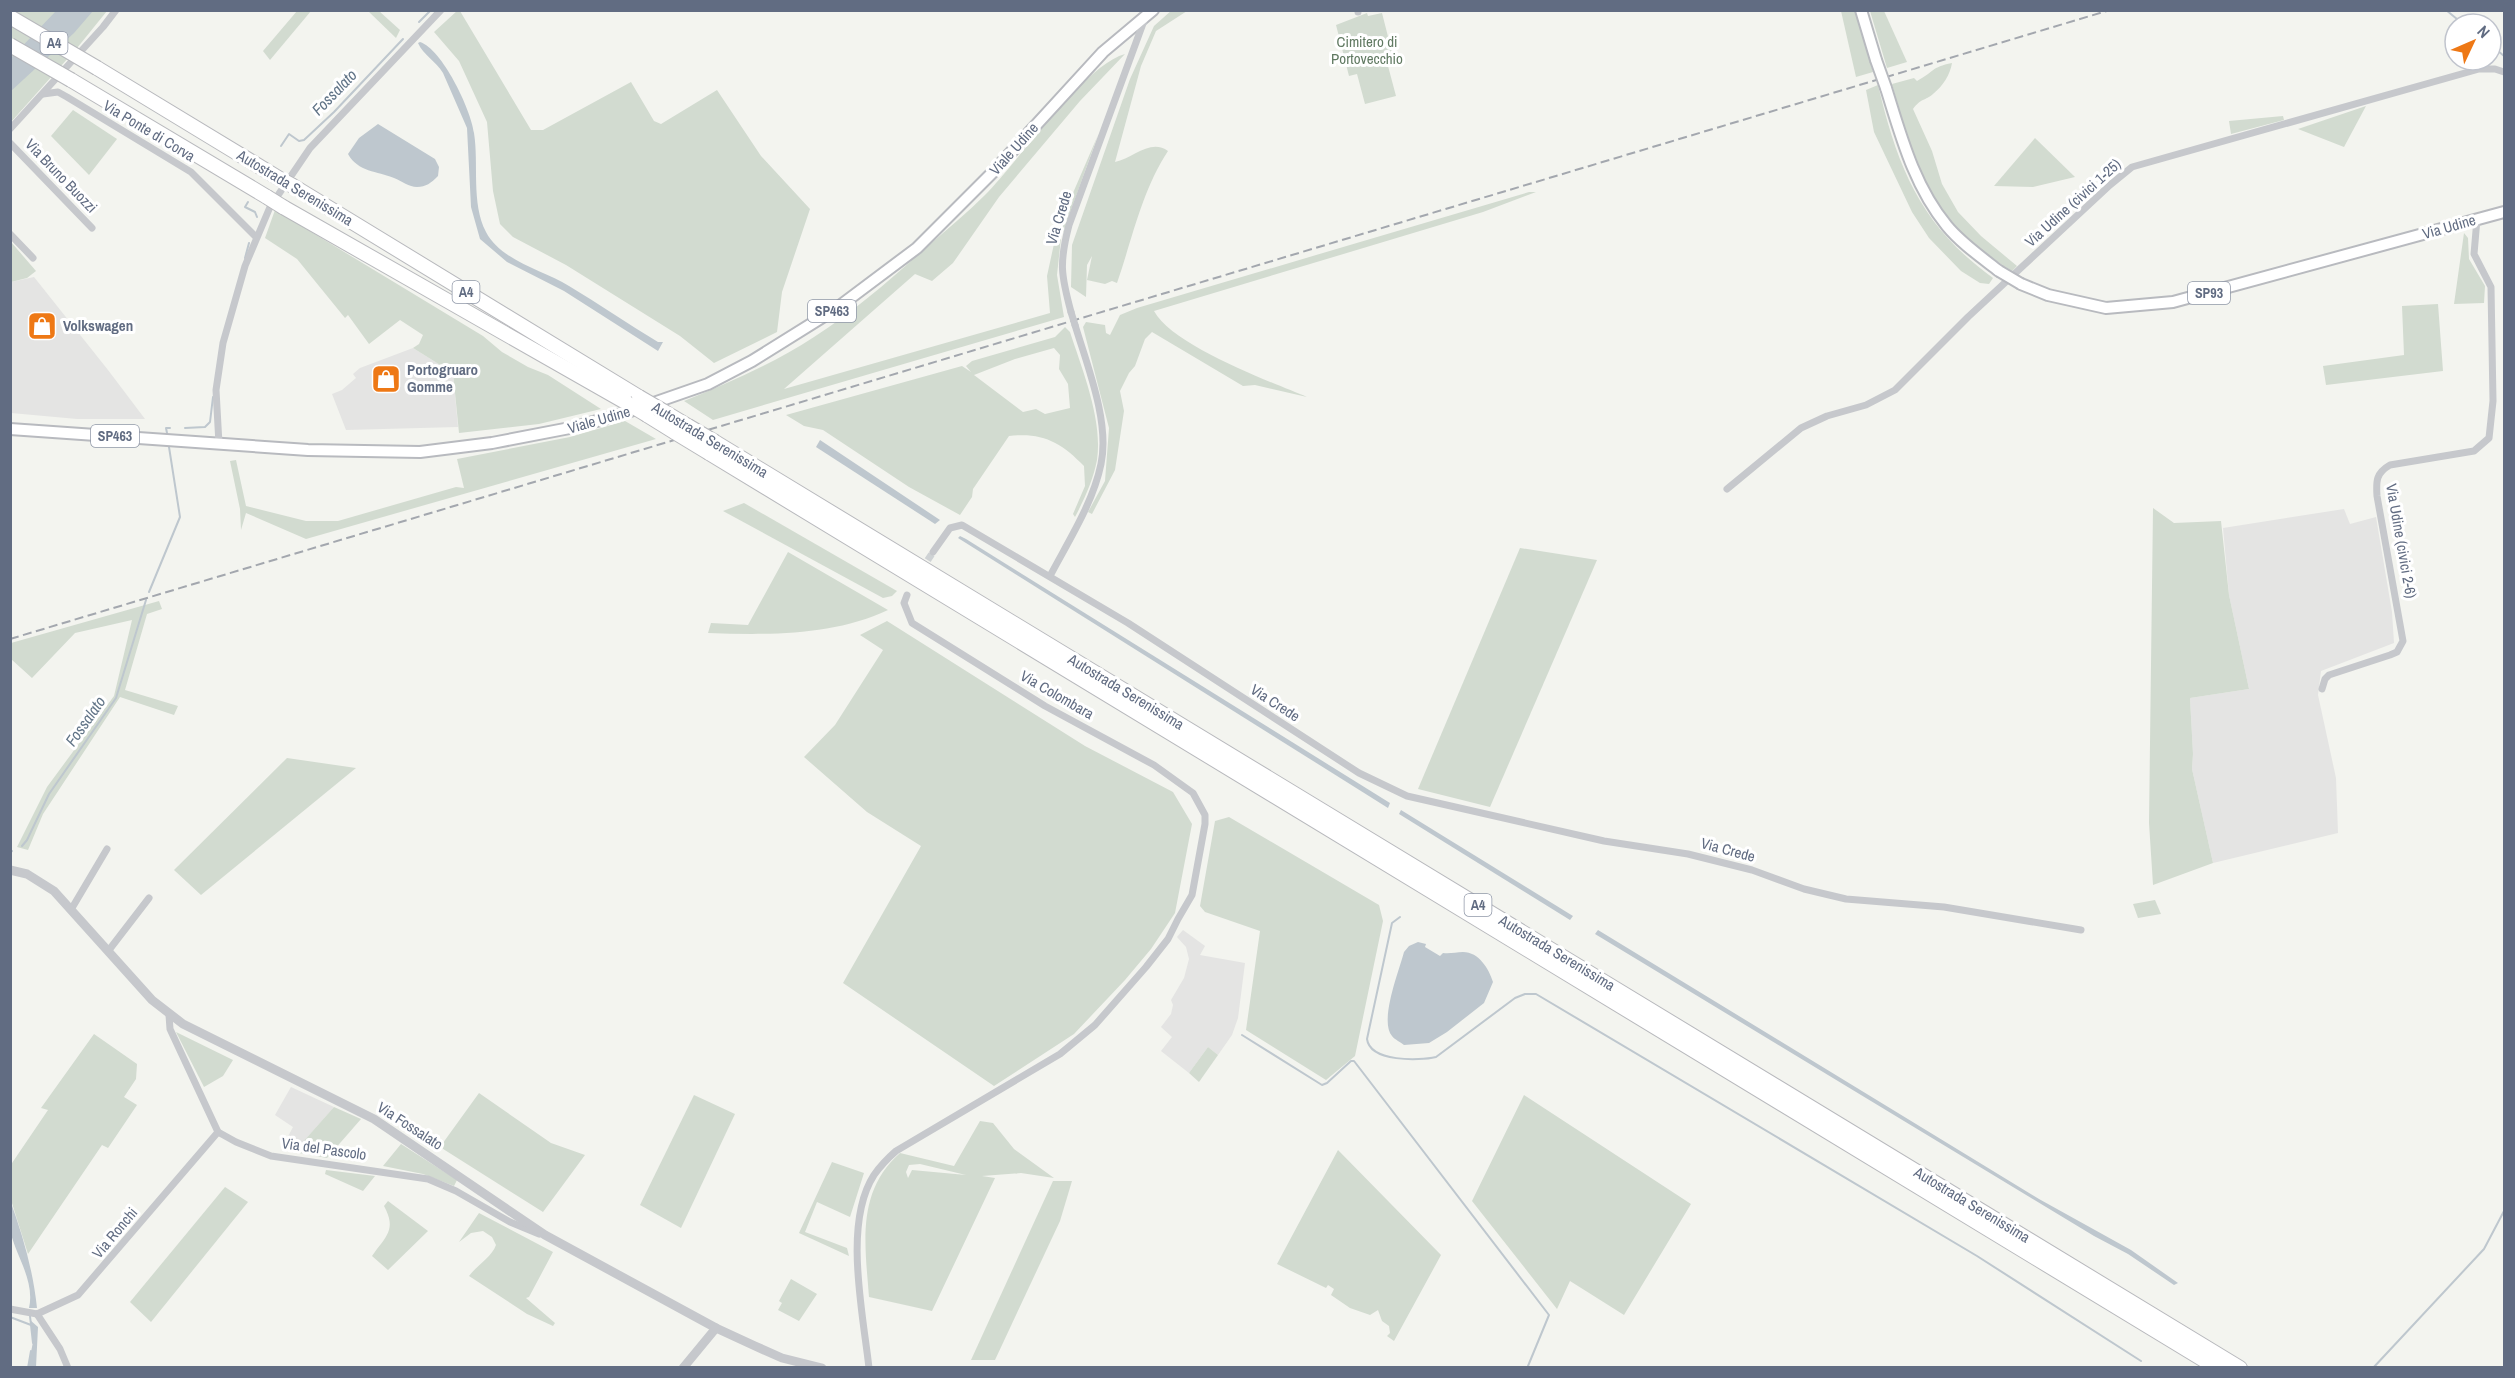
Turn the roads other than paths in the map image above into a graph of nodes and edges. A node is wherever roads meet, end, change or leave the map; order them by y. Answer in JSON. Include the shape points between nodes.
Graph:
{"nodes":[{"id":1,"x":116,"y":10,"type":"edge"},
{"id":2,"x":441,"y":10,"type":"edge"},
{"id":3,"x":1861,"y":10,"type":"edge"},
{"id":4,"x":1149,"y":13,"type":"edge"},
{"id":5,"x":10,"y":17,"type":"edge"},
{"id":6,"x":10,"y":45,"type":"edge"},
{"id":7,"x":2505,"y":72,"type":"edge"},
{"id":8,"x":43,"y":94,"type":"junction"},
{"id":9,"x":10,"y":129,"type":"edge"},
{"id":10,"x":10,"y":143,"type":"edge"},
{"id":11,"x":2505,"y":212,"type":"edge"},
{"id":12,"x":2477,"y":219,"type":"junction"},
{"id":13,"x":92,"y":228,"type":"dead end"},
{"id":14,"x":10,"y":234,"type":"edge"},
{"id":15,"x":256,"y":237,"type":"junction"},
{"id":16,"x":33,"y":258,"type":"dead end"},
{"id":17,"x":633,"y":400,"type":"junction"},
{"id":18,"x":10,"y":429,"type":"edge"},
{"id":19,"x":682,"y":429,"type":"junction"},
{"id":20,"x":219,"y":444,"type":"junction"},
{"id":21,"x":712,"y":447,"type":"junction"},
{"id":22,"x":1727,"y":489,"type":"dead end"},
{"id":23,"x":933,"y":552,"type":"tunnel mouth"},
{"id":24,"x":1050,"y":576,"type":"junction"},
{"id":25,"x":907,"y":595,"type":"dead end"},
{"id":26,"x":2322,"y":689,"type":"dead end"},
{"id":27,"x":107,"y":849,"type":"dead end"},
{"id":28,"x":10,"y":870,"type":"edge"},
{"id":29,"x":149,"y":898,"type":"dead end"},
{"id":30,"x":72,"y":908,"type":"junction"},
{"id":31,"x":2081,"y":930,"type":"dead end"},
{"id":32,"x":109,"y":950,"type":"junction"},
{"id":33,"x":169,"y":1015,"type":"junction"},
{"id":34,"x":218,"y":1132,"type":"junction"},
{"id":35,"x":545,"y":1235,"type":"junction"},
{"id":36,"x":10,"y":1309,"type":"edge"},
{"id":37,"x":37,"y":1314,"type":"junction"},
{"id":38,"x":716,"y":1328,"type":"junction"},
{"id":39,"x":68,"y":1368,"type":"edge"},
{"id":40,"x":683,"y":1368,"type":"edge"},
{"id":41,"x":822,"y":1368,"type":"edge"},
{"id":42,"x":869,"y":1368,"type":"edge"},
{"id":43,"x":2217,"y":1368,"type":"edge"},
{"id":44,"x":2240,"y":1368,"type":"edge"}],
"edges":[{"from":1,"to":8,"type":"street"},
{"from":2,"to":15,"type":"street","via":[[302,159],[270,207]]},
{"from":3,"to":12,"type":"main road","name":"Via Udine","number":"SP93","bridge":true,"via":[[1903,142],[1931,204],[1970,249],[2021,284],[2048,295],[2106,308],[2173,302]]},
{"from":4,"to":20,"type":"main road","name":"Viale Udine","number":"SP463","via":[[1089,66],[993,172],[917,248],[837,308],[708,384],[585,425],[492,443],[400,452]]},
{"from":4,"to":24,"type":"street","name":"Via Crede","bridge":true,"via":[[1062,253],[1061,275],[1097,399],[1102,461],[1096,486]]},
{"from":5,"to":17,"type":"highway","name":"Autostrada Serenissima","number":"A4","bridge":true,"via":[[293,186]]},
{"from":6,"to":17,"type":"highway","name":"Autostrada Serenissima","number":"A4","bridge":true,"via":[[283,207]]},
{"from":7,"to":22,"type":"street","name":"Via Udine (civici 1-25)","via":[[2479,69],[2132,167],[1968,317],[1895,390],[1866,405],[1801,428]]},
{"from":8,"to":9,"type":"street"},
{"from":8,"to":15,"type":"street","name":"Via Ponte di Corva","via":[[58,92],[191,172]]},
{"from":10,"to":13,"type":"street","name":"Via Bruno Buozzi"},
{"from":11,"to":12,"type":"main road","name":"Via Udine","number":"SP93"},
{"from":12,"to":26,"type":"street","name":"Via Udine (civici 2-6)","via":[[2474,254],[2491,287],[2493,401],[2489,438],[2474,451],[2390,465],[2380,471],[2377,496],[2403,641],[2390,655],[2329,675]]},
{"from":14,"to":16,"type":"street"},
{"from":15,"to":20,"type":"street","via":[[224,343],[216,390]]},
{"from":17,"to":19,"type":"highway","name":"Autostrada Serenissima","number":"A4","bridge":true,"via":[[663,411]]},
{"from":17,"to":19,"type":"highway","name":"Autostrada Serenissima","number":"A4","bridge":true,"via":[[647,415]]},
{"from":18,"to":20,"type":"main road","name":"Viale Udine","number":"SP463"},
{"from":19,"to":21,"type":"highway","name":"Autostrada Serenissima","number":"A4","bridge":true},
{"from":21,"to":43,"type":"highway","name":"Autostrada Serenissima","number":"A4"},
{"from":21,"to":44,"type":"highway","name":"Autostrada Serenissima","number":"A4"},
{"from":23,"to":24,"type":"street","via":[[950,528],[962,525]]},
{"from":24,"to":31,"type":"street","name":"Via Crede","via":[[1359,773],[1407,796],[1604,841],[1688,854],[1846,899],[1944,907]]},
{"from":25,"to":42,"type":"street","name":"Via Colombara","via":[[904,603],[912,623],[1045,706],[1154,765],[1193,793],[1205,815],[1192,895],[1167,939],[1110,1009],[1076,1044],[896,1151],[873,1176],[864,1199],[858,1244]]},
{"from":27,"to":30,"type":"street"},
{"from":28,"to":30,"type":"street","name":"Via Fossalato","via":[[43,882]]},
{"from":29,"to":32,"type":"street"},
{"from":30,"to":32,"type":"street","name":"Via Fossalato"},
{"from":32,"to":33,"type":"street","name":"Via Fossalato"},
{"from":33,"to":34,"type":"street","via":[[170,1029]]},
{"from":33,"to":35,"type":"street","name":"Via Fossalato","via":[[374,1119]]},
{"from":34,"to":35,"type":"street","name":"Via del Pascolo","via":[[271,1156],[428,1179],[510,1222]]},
{"from":34,"to":37,"type":"street","name":"Via Ronchi","via":[[90,1283],[67,1301]]},
{"from":35,"to":38,"type":"street","name":"Via Fossalato"},
{"from":36,"to":37,"type":"street","name":"Via Ronchi"},
{"from":37,"to":39,"type":"street"},
{"from":38,"to":40,"type":"street"},
{"from":38,"to":41,"type":"street","name":"Via Fossalato","via":[[782,1358]]}]}
